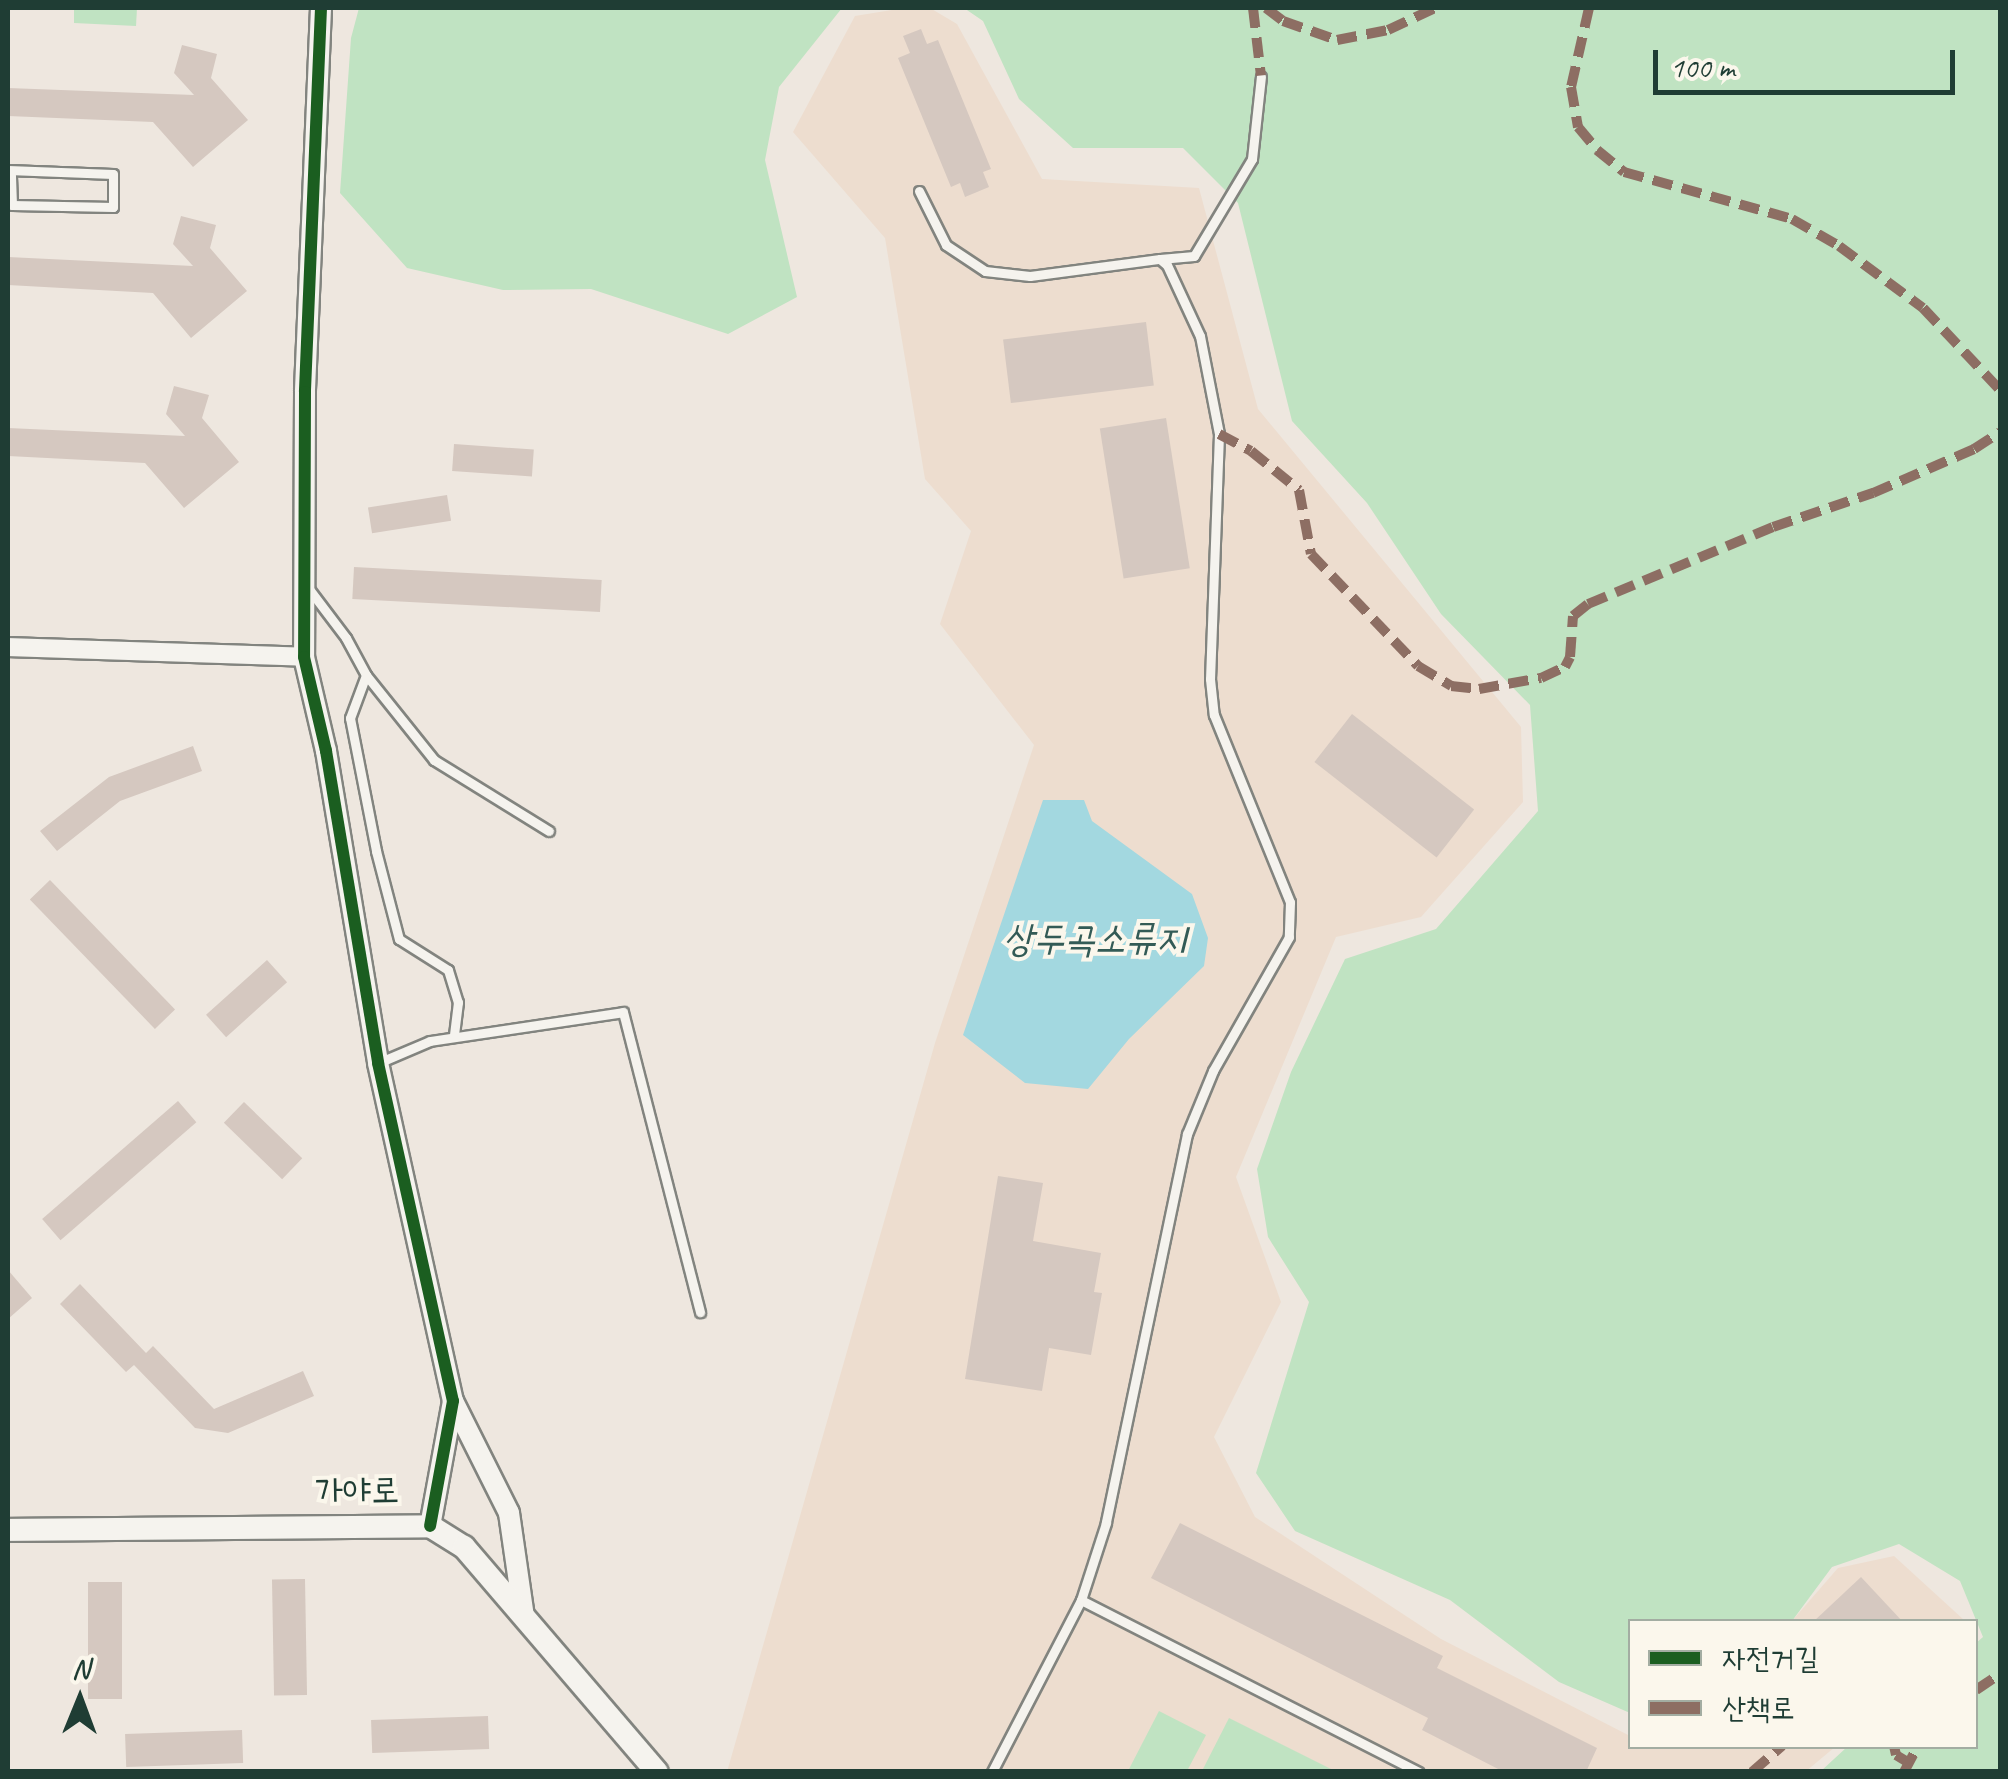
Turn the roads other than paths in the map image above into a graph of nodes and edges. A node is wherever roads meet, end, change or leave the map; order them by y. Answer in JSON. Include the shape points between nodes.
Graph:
{"nodes":[{"id":1,"x":321,"y":8,"type":"edge"},
{"id":2,"x":1261,"y":76,"type":"dead end"},
{"id":3,"x":10,"y":171,"type":"edge"},
{"id":4,"x":919,"y":191,"type":"dead end"},
{"id":5,"x":1160,"y":259,"type":"junction"},
{"id":6,"x":304,"y":583,"type":"junction"},
{"id":7,"x":8,"y":647,"type":"edge"},
{"id":8,"x":304,"y":657,"type":"junction"},
{"id":9,"x":366,"y":676,"type":"junction"},
{"id":10,"x":550,"y":831,"type":"dead end"},
{"id":11,"x":454,"y":1037,"type":"junction"},
{"id":12,"x":378,"y":1063,"type":"junction"},
{"id":13,"x":700,"y":1312,"type":"dead end"},
{"id":14,"x":453,"y":1401,"type":"junction"},
{"id":15,"x":430,"y":1526,"type":"junction"},
{"id":16,"x":8,"y":1530,"type":"edge"},
{"id":17,"x":1081,"y":1600,"type":"junction"},
{"id":18,"x":524,"y":1616,"type":"junction"},
{"id":19,"x":658,"y":1772,"type":"edge"},
{"id":20,"x":992,"y":1772,"type":"edge"},
{"id":21,"x":1420,"y":1772,"type":"edge"}],
"edges":[{"from":1,"to":6,"type":"street"},
{"from":2,"to":5,"type":"lane","via":[[1252,159],[1194,256]]},
{"from":3,"to":3,"type":"lane","via":[[114,174],[114,207],[12,205]]},
{"from":4,"to":5,"type":"lane","via":[[946,245],[986,270],[1030,276]]},
{"from":5,"to":17,"type":"lane","via":[[1200,336],[1219,434],[1214,716],[1290,902],[1289,937],[1213,1071],[1186,1134],[1106,1523]]},
{"from":6,"to":8,"type":"street"},
{"from":6,"to":9,"type":"lane"},
{"from":7,"to":8,"type":"street"},
{"from":8,"to":12,"type":"street"},
{"from":9,"to":10,"type":"lane","via":[[434,760]]},
{"from":9,"to":11,"type":"lane","via":[[350,718],[376,850],[399,939],[448,970],[458,1002]]},
{"from":11,"to":12,"type":"lane"},
{"from":11,"to":13,"type":"lane","via":[[623,1012]]},
{"from":12,"to":14,"type":"street"},
{"from":14,"to":15,"type":"street"},
{"from":14,"to":18,"type":"street","via":[[509,1512]]},
{"from":15,"to":16,"type":"main road","name":"가야로"},
{"from":15,"to":18,"type":"main road","name":"가야로","via":[[464,1547]]},
{"from":17,"to":20,"type":"lane"},
{"from":17,"to":21,"type":"lane"},
{"from":18,"to":19,"type":"main road","name":"가야로"}]}
